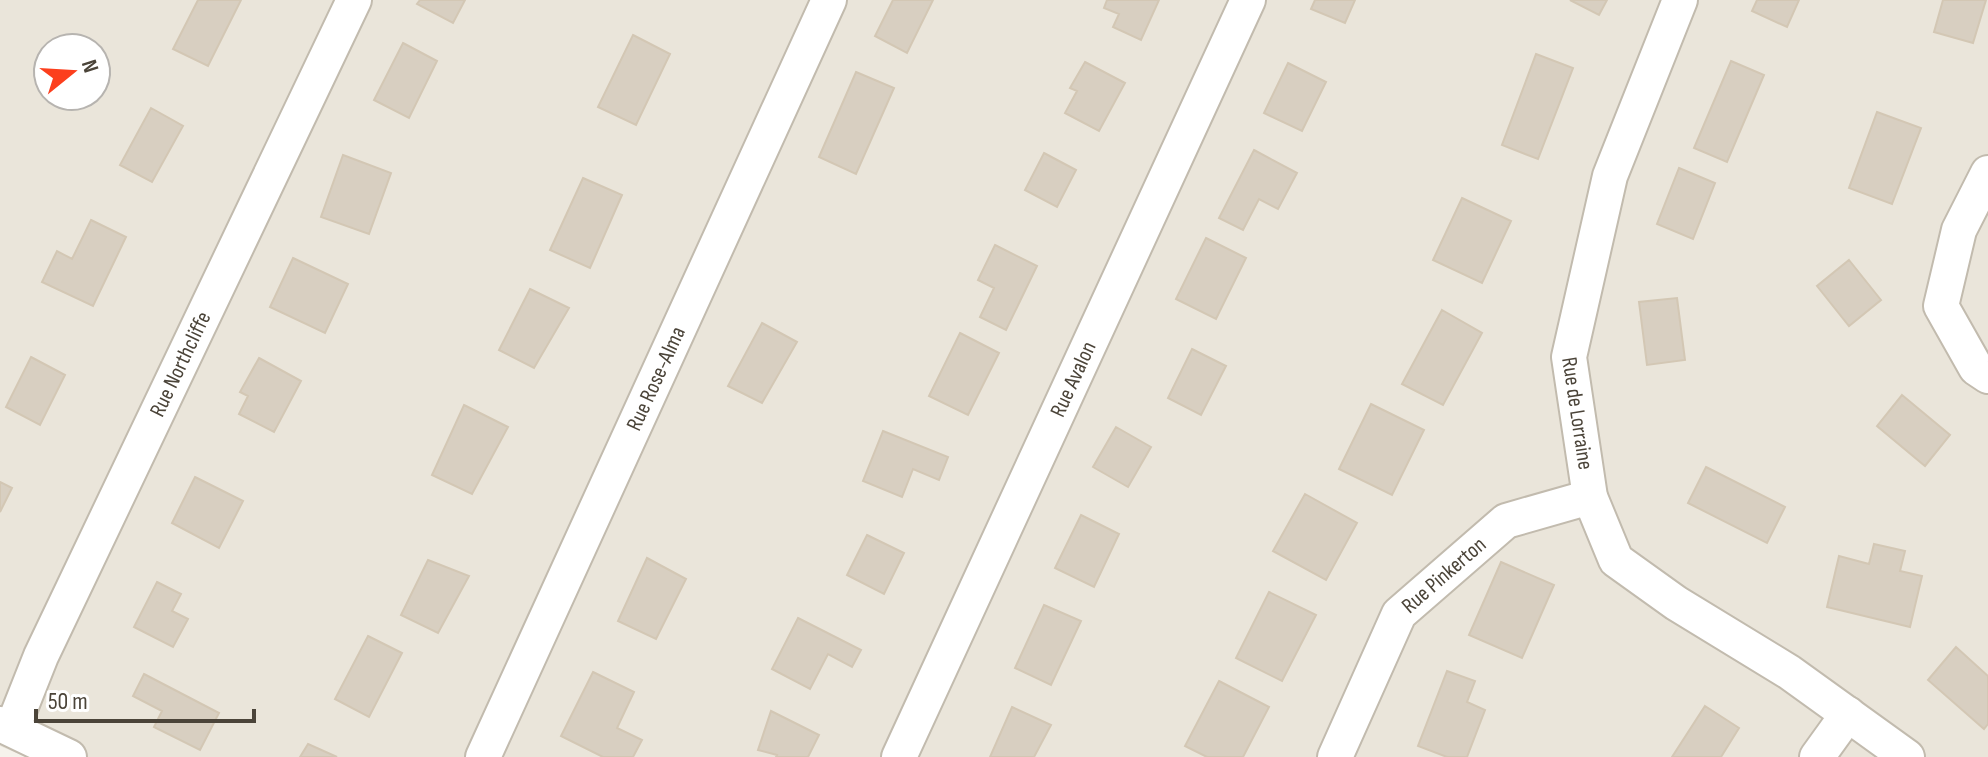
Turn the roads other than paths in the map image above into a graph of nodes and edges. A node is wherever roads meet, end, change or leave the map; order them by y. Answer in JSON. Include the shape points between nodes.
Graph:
{"nodes":[{"id":1,"x":354,"y":0,"type":"edge"},
{"id":2,"x":829,"y":0,"type":"edge"},
{"id":3,"x":1248,"y":0,"type":"edge"},
{"id":4,"x":1680,"y":0,"type":"edge"},
{"id":5,"x":1988,"y":173,"type":"edge"},
{"id":6,"x":1988,"y":376,"type":"edge"},
{"id":7,"x":1590,"y":497,"type":"junction"},
{"id":8,"x":1848,"y":714,"type":"junction"},
{"id":9,"x":6,"y":727,"type":"edge"},
{"id":10,"x":69,"y":757,"type":"edge"},
{"id":11,"x":483,"y":757,"type":"edge"},
{"id":12,"x":899,"y":757,"type":"edge"},
{"id":13,"x":1335,"y":757,"type":"edge"},
{"id":14,"x":1817,"y":757,"type":"edge"},
{"id":15,"x":1907,"y":757,"type":"edge"}],
"edges":[{"from":1,"to":9,"type":"street","name":"Rue Northcliffe"},
{"from":2,"to":11,"type":"street","name":"Rue Rose-Alma"},
{"from":3,"to":12,"type":"street","name":"Rue Avalon"},
{"from":4,"to":7,"type":"street","name":"Rue de Lorraine","via":[[1610,176],[1569,357]]},
{"from":5,"to":6,"type":"street","via":[[1959,230],[1941,306],[1976,368]]},
{"from":7,"to":8,"type":"street","name":"Rue de Lorraine","via":[[1616,560]]},
{"from":7,"to":13,"type":"street","name":"Rue Pinkerton","via":[[1506,521],[1399,614]]},
{"from":8,"to":14,"type":"street"},
{"from":8,"to":15,"type":"street","name":"Rue de Lorraine"},
{"from":9,"to":10,"type":"street"}]}
